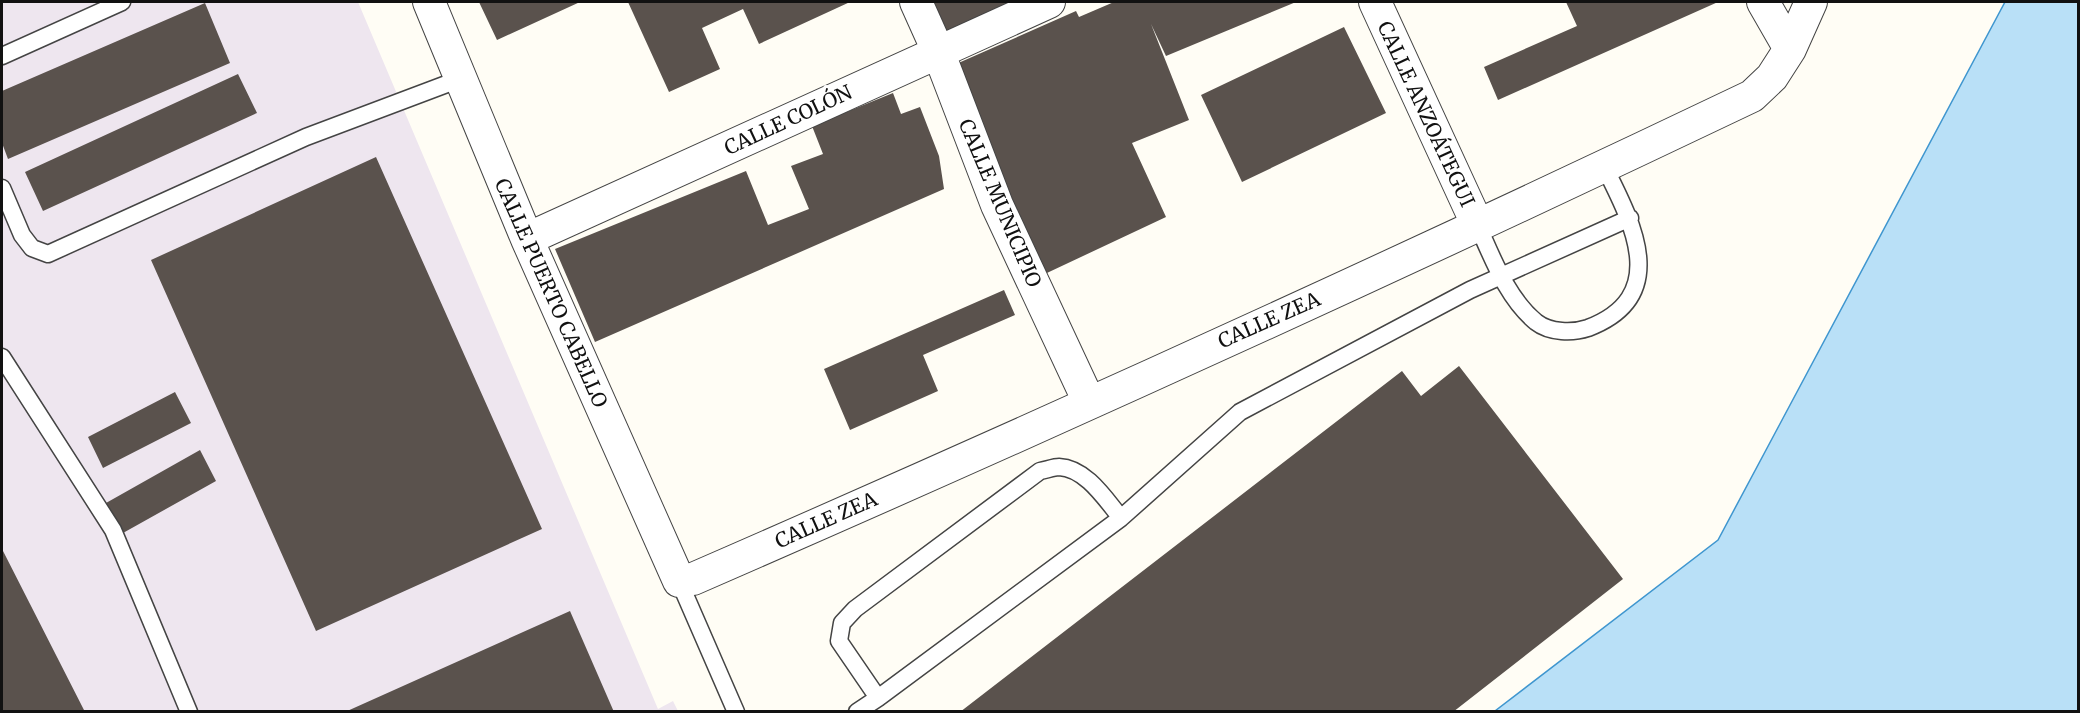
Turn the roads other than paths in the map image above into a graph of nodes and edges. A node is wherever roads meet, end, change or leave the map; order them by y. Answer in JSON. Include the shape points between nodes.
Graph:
{"nodes":[{"id":1,"x":122,"y":2,"type":"edge"},
{"id":2,"x":429,"y":2,"type":"edge"},
{"id":3,"x":916,"y":2,"type":"edge"},
{"id":4,"x":1049,"y":2,"type":"edge"},
{"id":5,"x":1375,"y":2,"type":"edge"},
{"id":6,"x":1763,"y":2,"type":"edge"},
{"id":7,"x":1811,"y":2,"type":"edge"},
{"id":8,"x":1790,"y":49,"type":"junction"},
{"id":9,"x":938,"y":51,"type":"junction"},
{"id":10,"x":2,"y":56,"type":"edge"},
{"id":11,"x":460,"y":79,"type":"junction"},
{"id":12,"x":1604,"y":166,"type":"junction"},
{"id":13,"x":2,"y":188,"type":"edge"},
{"id":14,"x":1630,"y":218,"type":"junction"},
{"id":15,"x":1478,"y":226,"type":"junction"},
{"id":16,"x":526,"y":239,"type":"junction"},
{"id":17,"x":1501,"y":276,"type":"junction"},
{"id":18,"x":2,"y":357,"type":"edge"},
{"id":19,"x":1089,"y":402,"type":"junction"},
{"id":20,"x":1121,"y":518,"type":"junction"},
{"id":21,"x":680,"y":581,"type":"junction"},
{"id":22,"x":878,"y":698,"type":"junction"},
{"id":23,"x":189,"y":711,"type":"edge"},
{"id":24,"x":736,"y":711,"type":"edge"},
{"id":25,"x":857,"y":711,"type":"edge"}],
"edges":[{"from":1,"to":10,"type":"lane"},
{"from":2,"to":11,"type":"street","name":"CALLE PUERTO CABELLO"},
{"from":3,"to":9,"type":"street","name":"CALLE MUNICIPIO"},
{"from":4,"to":9,"type":"street","name":"CALLE COLÓN"},
{"from":5,"to":15,"type":"street","name":"CALLE ANZOÁTEGUI"},
{"from":6,"to":8,"type":"street"},
{"from":7,"to":8,"type":"street","name":"CALLE ZEA"},
{"from":8,"to":12,"type":"street","name":"CALLE ZEA","via":[[1772,77],[1752,96]]},
{"from":9,"to":16,"type":"street","name":"CALLE COLÓN"},
{"from":9,"to":19,"type":"street","name":"CALLE MUNICIPIO","via":[[997,205]]},
{"from":11,"to":13,"type":"lane","via":[[306,137],[48,254],[32,248],[22,235]]},
{"from":11,"to":16,"type":"street","name":"CALLE PUERTO CABELLO"},
{"from":12,"to":14,"type":"lane"},
{"from":12,"to":15,"type":"street","name":"CALLE ZEA"},
{"from":14,"to":17,"type":"lane"},
{"from":14,"to":17,"type":"lane","via":[[1637,247],[1637,282],[1629,299],[1597,324],[1578,332],[1557,331],[1538,324],[1520,306]]},
{"from":15,"to":17,"type":"lane"},
{"from":15,"to":19,"type":"street","name":"CALLE ZEA"},
{"from":16,"to":21,"type":"street","name":"CALLE PUERTO CABELLO"},
{"from":17,"to":20,"type":"lane","via":[[1240,412]]},
{"from":18,"to":23,"type":"lane","via":[[112,530]]},
{"from":19,"to":21,"type":"street","name":"CALLE ZEA","via":[[806,530],[693,579]]},
{"from":20,"to":22,"type":"lane"},
{"from":20,"to":22,"type":"lane","via":[[1077,472],[1060,467],[1040,471],[855,609],[842,623],[839,641]]},
{"from":21,"to":24,"type":"lane"},
{"from":22,"to":25,"type":"lane"}]}
